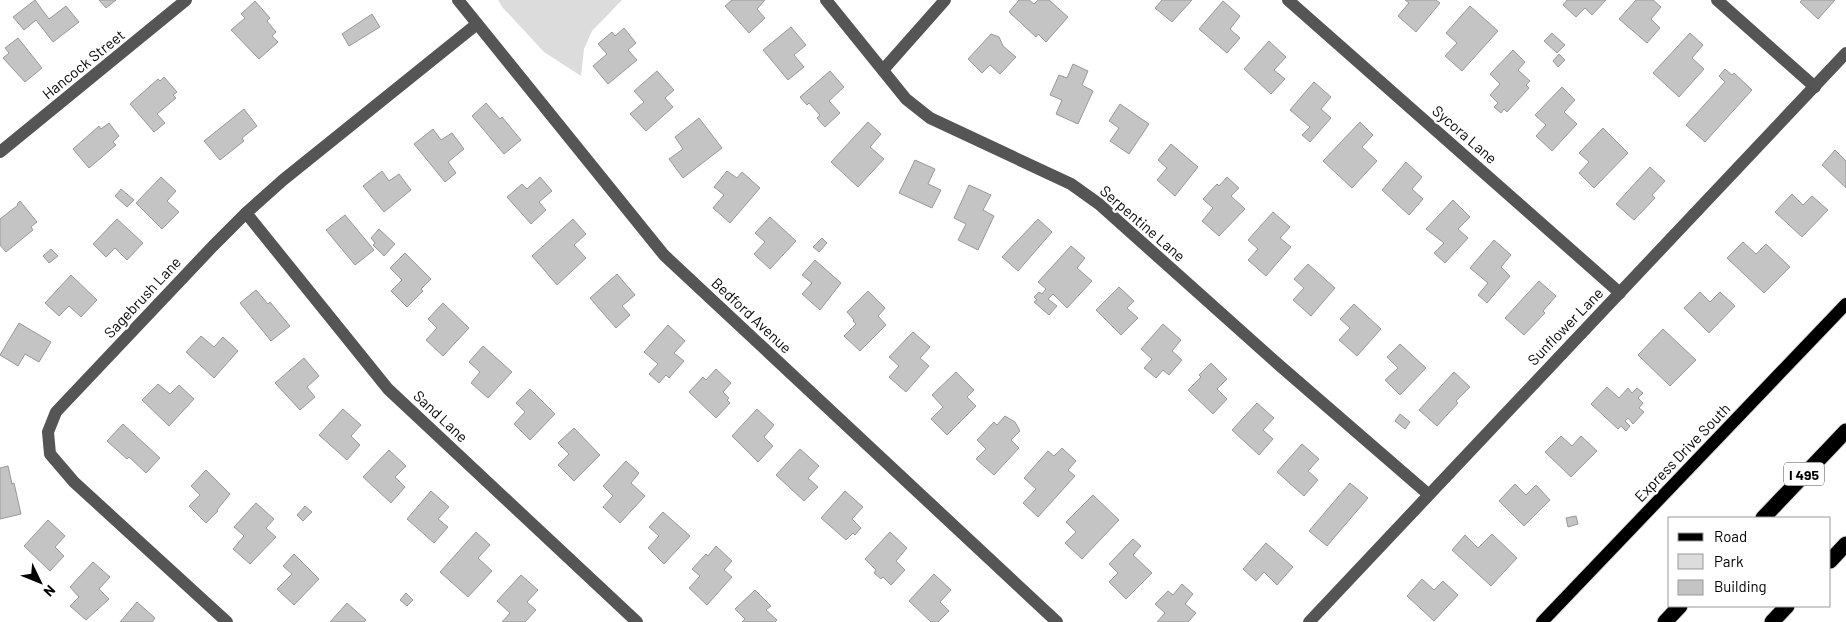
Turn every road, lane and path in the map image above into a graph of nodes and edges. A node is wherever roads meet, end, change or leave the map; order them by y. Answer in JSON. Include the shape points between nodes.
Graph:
{"nodes":[{"id":1,"x":186,"y":0,"type":"edge"},
{"id":2,"x":458,"y":0,"type":"edge"},
{"id":3,"x":826,"y":0,"type":"edge"},
{"id":4,"x":945,"y":0,"type":"edge"},
{"id":5,"x":1288,"y":0,"type":"edge"},
{"id":6,"x":1717,"y":0,"type":"edge"},
{"id":7,"x":477,"y":24,"type":"junction"},
{"id":8,"x":1846,"y":53,"type":"edge"},
{"id":9,"x":882,"y":70,"type":"junction"},
{"id":10,"x":1815,"y":87,"type":"junction"},
{"id":11,"x":0,"y":152,"type":"edge"},
{"id":12,"x":246,"y":213,"type":"junction"},
{"id":13,"x":1620,"y":293,"type":"junction"},
{"id":14,"x":1846,"y":304,"type":"edge"},
{"id":15,"x":1846,"y":431,"type":"edge"},
{"id":16,"x":1428,"y":494,"type":"junction"},
{"id":17,"x":1764,"y":517,"type":"edge"},
{"id":18,"x":1846,"y":544,"type":"edge"},
{"id":19,"x":1831,"y":560,"type":"edge"},
{"id":20,"x":1679,"y":607,"type":"edge"},
{"id":21,"x":1786,"y":607,"type":"edge"},
{"id":22,"x":227,"y":622,"type":"edge"},
{"id":23,"x":638,"y":622,"type":"edge"},
{"id":24,"x":1057,"y":622,"type":"edge"},
{"id":25,"x":1309,"y":622,"type":"edge"},
{"id":26,"x":1542,"y":622,"type":"edge"},
{"id":27,"x":1665,"y":622,"type":"edge"},
{"id":28,"x":1772,"y":622,"type":"edge"}],
"edges":[{"from":1,"to":11,"type":"street","name":"Hancock Street"},
{"from":2,"to":7,"type":"street","name":"Bedford Avenue"},
{"from":3,"to":9,"type":"street","name":"Serpentine Lane"},
{"from":4,"to":9,"type":"street"},
{"from":5,"to":13,"type":"street","name":"Sycora Lane"},
{"from":6,"to":10,"type":"street"},
{"from":7,"to":12,"type":"street","name":"Sagebrush Lane"},
{"from":7,"to":24,"type":"street","name":"Bedford Avenue","via":[[664,254]]},
{"from":8,"to":10,"type":"street","name":"Sunflower Lane"},
{"from":9,"to":16,"type":"street","name":"Serpentine Lane","via":[[906,99],[930,118],[1071,184],[1099,204]]},
{"from":10,"to":13,"type":"street","name":"Sunflower Lane"},
{"from":12,"to":22,"type":"street","name":"Sagebrush Lane","via":[[56,412],[48,432],[50,454],[74,482]]},
{"from":12,"to":23,"type":"street","name":"Sand Lane","via":[[388,388]]},
{"from":13,"to":16,"type":"street","name":"Sunflower Lane"},
{"from":14,"to":26,"type":"main road","name":"Express Drive South"},
{"from":15,"to":17,"type":"highway","number":"I 495"},
{"from":16,"to":25,"type":"street","name":"Sunflower Lane"},
{"from":18,"to":19,"type":"highway"},
{"from":20,"to":27,"type":"highway"},
{"from":21,"to":28,"type":"highway"}]}
